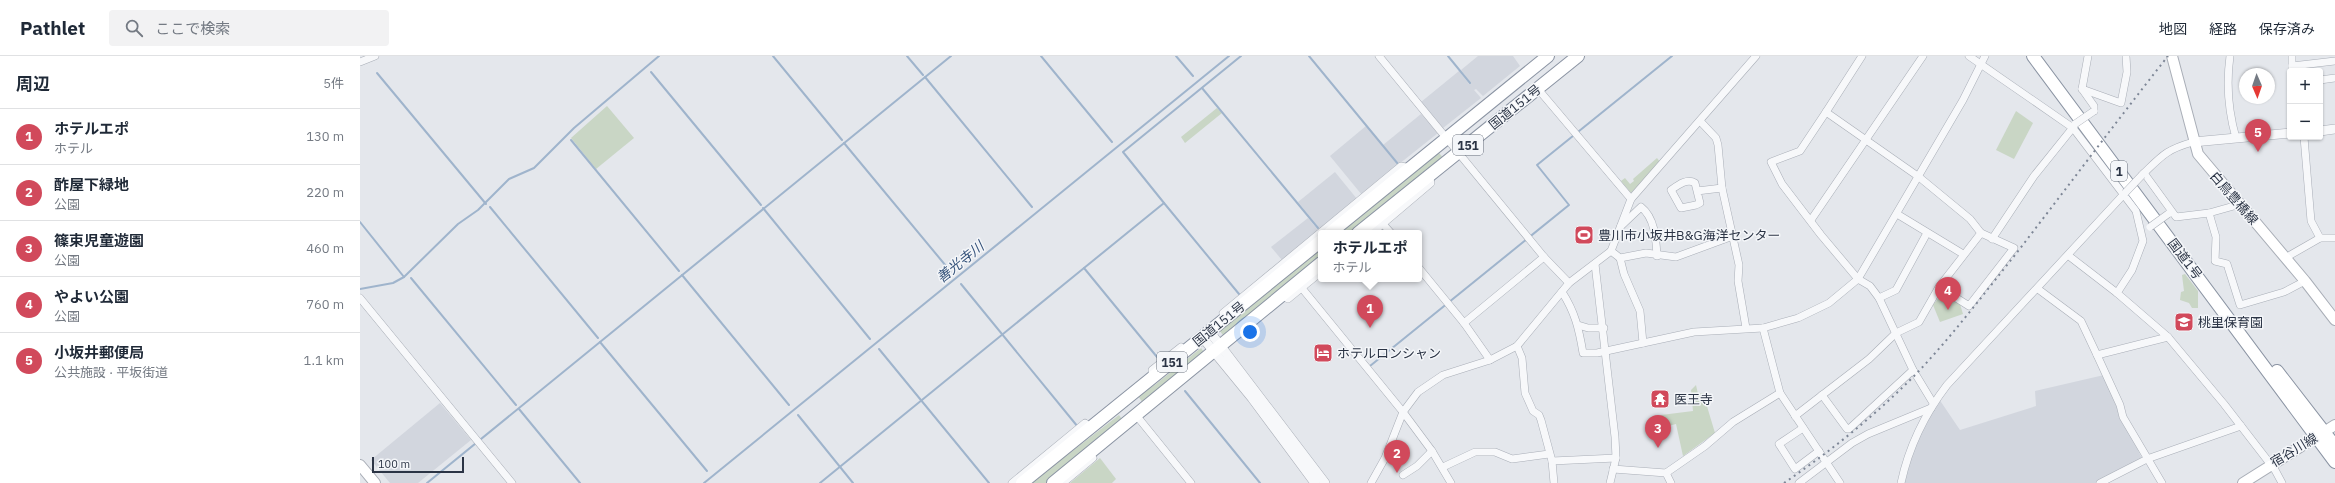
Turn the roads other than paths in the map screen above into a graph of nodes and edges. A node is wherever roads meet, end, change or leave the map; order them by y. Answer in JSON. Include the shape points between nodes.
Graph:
{"nodes":[{"id":1,"x":375,"y":56,"type":"edge"},
{"id":2,"x":1379,"y":56,"type":"edge"},
{"id":3,"x":1548,"y":56,"type":"edge"},
{"id":4,"x":1578,"y":56,"type":"edge"},
{"id":5,"x":1756,"y":56,"type":"edge"},
{"id":6,"x":1862,"y":56,"type":"edge"},
{"id":7,"x":1923,"y":56,"type":"edge"},
{"id":8,"x":1969,"y":56,"type":"edge"},
{"id":9,"x":1985,"y":56,"type":"edge"},
{"id":10,"x":2033,"y":56,"type":"edge"},
{"id":11,"x":2042,"y":56,"type":"edge"},
{"id":12,"x":2088,"y":56,"type":"edge"},
{"id":13,"x":2126,"y":56,"type":"edge"},
{"id":14,"x":2172,"y":56,"type":"edge"},
{"id":15,"x":2230,"y":56,"type":"edge"},
{"id":16,"x":2292,"y":56,"type":"edge"},
{"id":17,"x":2335,"y":61,"type":"edge"},
{"id":18,"x":360,"y":62,"type":"edge"},
{"id":19,"x":1981,"y":65,"type":"junction"},
{"id":20,"x":2292,"y":68,"type":"edge"},
{"id":21,"x":2335,"y":78,"type":"edge"},
{"id":22,"x":2323,"y":80,"type":"edge"},
{"id":23,"x":1538,"y":89,"type":"junction"},
{"id":24,"x":2082,"y":89,"type":"junction"},
{"id":25,"x":1826,"y":112,"type":"junction"},
{"id":26,"x":1700,"y":121,"type":"junction"},
{"id":27,"x":2074,"y":126,"type":"junction"},
{"id":28,"x":2335,"y":129,"type":"edge"},
{"id":29,"x":2323,"y":130,"type":"edge"},
{"id":30,"x":2287,"y":133,"type":"edge"},
{"id":31,"x":1447,"y":138,"type":"junction"},
{"id":32,"x":2236,"y":138,"type":"junction"},
{"id":33,"x":1866,"y":140,"type":"junction"},
{"id":34,"x":2304,"y":140,"type":"edge"},
{"id":35,"x":2193,"y":142,"type":"junction"},
{"id":36,"x":1458,"y":152,"type":"junction"},
{"id":37,"x":1410,"y":168,"type":"junction"},
{"id":38,"x":2143,"y":174,"type":"junction"},
{"id":39,"x":1429,"y":175,"type":"junction"},
{"id":40,"x":1919,"y":177,"type":"junction"},
{"id":41,"x":1722,"y":188,"type":"junction"},
{"id":42,"x":1697,"y":191,"type":"dead end"},
{"id":43,"x":2124,"y":194,"type":"junction"},
{"id":44,"x":1631,"y":199,"type":"junction"},
{"id":45,"x":2241,"y":204,"type":"junction"},
{"id":46,"x":2170,"y":213,"type":"junction"},
{"id":47,"x":2209,"y":213,"type":"junction"},
{"id":48,"x":1897,"y":214,"type":"junction"},
{"id":49,"x":1811,"y":220,"type":"junction"},
{"id":50,"x":1383,"y":224,"type":"junction"},
{"id":51,"x":2139,"y":227,"type":"junction"},
{"id":52,"x":1619,"y":228,"type":"junction"},
{"id":53,"x":1323,"y":230,"type":"edge"},
{"id":54,"x":1334,"y":230,"type":"edge"},
{"id":55,"x":1362,"y":230,"type":"edge"},
{"id":56,"x":1376,"y":230,"type":"edge"},
{"id":57,"x":1388,"y":230,"type":"edge"},
{"id":58,"x":1927,"y":233,"type":"junction"},
{"id":59,"x":1980,"y":233,"type":"junction"},
{"id":60,"x":1318,"y":234,"type":"edge"},
{"id":61,"x":1733,"y":236,"type":"junction"},
{"id":62,"x":1992,"y":238,"type":"junction"},
{"id":63,"x":2320,"y":238,"type":"junction"},
{"id":64,"x":2335,"y":238,"type":"edge"},
{"id":65,"x":1318,"y":243,"type":"edge"},
{"id":66,"x":1611,"y":250,"type":"junction"},
{"id":67,"x":1963,"y":254,"type":"junction"},
{"id":68,"x":1657,"y":256,"type":"junction"},
{"id":69,"x":2069,"y":256,"type":"junction"},
{"id":70,"x":1544,"y":257,"type":"junction"},
{"id":71,"x":1620,"y":258,"type":"junction"},
{"id":72,"x":2285,"y":258,"type":"junction"},
{"id":73,"x":1595,"y":264,"type":"junction"},
{"id":74,"x":1318,"y":265,"type":"edge"},
{"id":75,"x":1422,"y":272,"type":"edge"},
{"id":76,"x":1318,"y":274,"type":"edge"},
{"id":77,"x":1858,"y":280,"type":"junction"},
{"id":78,"x":2305,"y":281,"type":"junction"},
{"id":79,"x":1569,"y":283,"type":"junction"},
{"id":80,"x":1301,"y":287,"type":"junction"},
{"id":81,"x":1939,"y":287,"type":"junction"},
{"id":82,"x":2038,"y":289,"type":"junction"},
{"id":83,"x":1562,"y":292,"type":"junction"},
{"id":84,"x":2117,"y":293,"type":"junction"},
{"id":85,"x":1282,"y":295,"type":"junction"},
{"id":86,"x":360,"y":298,"type":"edge"},
{"id":87,"x":1879,"y":298,"type":"junction"},
{"id":88,"x":2335,"y":320,"type":"edge"},
{"id":89,"x":1464,"y":324,"type":"junction"},
{"id":90,"x":1578,"y":325,"type":"junction"},
{"id":91,"x":1604,"y":328,"type":"junction"},
{"id":92,"x":1746,"y":328,"type":"junction"},
{"id":93,"x":1763,"y":328,"type":"junction"},
{"id":94,"x":1896,"y":333,"type":"junction"},
{"id":95,"x":1206,"y":334,"type":"junction"},
{"id":96,"x":2168,"y":337,"type":"junction"},
{"id":97,"x":1643,"y":343,"type":"junction"},
{"id":98,"x":1517,"y":346,"type":"junction"},
{"id":99,"x":1217,"y":349,"type":"junction"},
{"id":100,"x":1606,"y":350,"type":"junction"},
{"id":101,"x":2097,"y":355,"type":"junction"},
{"id":102,"x":1490,"y":360,"type":"junction"},
{"id":103,"x":1913,"y":370,"type":"junction"},
{"id":104,"x":1153,"y":378,"type":"junction"},
{"id":105,"x":1780,"y":393,"type":"junction"},
{"id":106,"x":1822,"y":395,"type":"junction"},
{"id":107,"x":1932,"y":405,"type":"junction"},
{"id":108,"x":1403,"y":412,"type":"junction"},
{"id":109,"x":1136,"y":415,"type":"junction"},
{"id":110,"x":1795,"y":416,"type":"junction"},
{"id":111,"x":2241,"y":426,"type":"junction"},
{"id":112,"x":1091,"y":428,"type":"junction"},
{"id":113,"x":1803,"y":428,"type":"junction"},
{"id":114,"x":2325,"y":431,"type":"edge"},
{"id":115,"x":1106,"y":439,"type":"junction"},
{"id":116,"x":2335,"y":446,"type":"edge"},
{"id":117,"x":1432,"y":451,"type":"junction"},
{"id":118,"x":1819,"y":452,"type":"junction"},
{"id":119,"x":1550,"y":458,"type":"junction"},
{"id":120,"x":1616,"y":458,"type":"junction"},
{"id":121,"x":2147,"y":459,"type":"junction"},
{"id":122,"x":2335,"y":462,"type":"edge"},
{"id":123,"x":1827,"y":463,"type":"junction"},
{"id":124,"x":2270,"y":464,"type":"junction"},
{"id":125,"x":360,"y":465,"type":"edge"},
{"id":126,"x":1443,"y":468,"type":"junction"},
{"id":127,"x":1614,"y":469,"type":"junction"},
{"id":128,"x":1666,"y":473,"type":"junction"},
{"id":129,"x":1403,"y":475,"type":"dead end"},
{"id":130,"x":375,"y":483,"type":"edge"},
{"id":131,"x":512,"y":483,"type":"edge"},
{"id":132,"x":1012,"y":483,"type":"edge"},
{"id":133,"x":1022,"y":483,"type":"edge"},
{"id":134,"x":1053,"y":483,"type":"edge"},
{"id":135,"x":1063,"y":483,"type":"edge"},
{"id":136,"x":1191,"y":483,"type":"edge"},
{"id":137,"x":1315,"y":483,"type":"edge"},
{"id":138,"x":1325,"y":483,"type":"edge"},
{"id":139,"x":1371,"y":483,"type":"edge"},
{"id":140,"x":1451,"y":483,"type":"edge"},
{"id":141,"x":1554,"y":483,"type":"edge"},
{"id":142,"x":1610,"y":483,"type":"edge"},
{"id":143,"x":1671,"y":483,"type":"edge"},
{"id":144,"x":1799,"y":483,"type":"edge"},
{"id":145,"x":1840,"y":483,"type":"edge"},
{"id":146,"x":1901,"y":483,"type":"edge"},
{"id":147,"x":2100,"y":483,"type":"edge"},
{"id":148,"x":2162,"y":483,"type":"edge"},
{"id":149,"x":2243,"y":483,"type":"edge"},
{"id":150,"x":2282,"y":483,"type":"edge"}],
"edges":[{"from":1,"to":18,"type":"street"},
{"from":2,"to":31,"type":"street"},
{"from":3,"to":31,"type":"highway","name":"国道151号","number":"151"},
{"from":4,"to":23,"type":"highway","name":"国道151号","number":"151"},
{"from":5,"to":26,"type":"street"},
{"from":6,"to":25,"type":"street"},
{"from":7,"to":33,"type":"street"},
{"from":8,"to":19,"type":"street"},
{"from":9,"to":19,"type":"street"},
{"from":10,"to":114,"type":"highway","name":"国道1号","number":"1"},
{"from":11,"to":114,"type":"highway","name":"国道1号","number":"1","via":[[2243,327]]},
{"from":12,"to":24,"type":"street"},
{"from":13,"to":24,"type":"street","via":[[2127,72],[2121,103]]},
{"from":14,"to":35,"type":"main road","name":"白鳥豊橋線"},
{"from":15,"to":32,"type":"street","via":[[2227,94]]},
{"from":16,"to":20,"type":"street"},
{"from":17,"to":20,"type":"street"},
{"from":19,"to":27,"type":"street"},
{"from":19,"to":40,"type":"street"},
{"from":21,"to":22,"type":"street"},
{"from":23,"to":36,"type":"highway","name":"国道151号","number":"151"},
{"from":23,"to":44,"type":"street"},
{"from":24,"to":27,"type":"street","bridge":true,"via":[[2094,106],[2094,111]]},
{"from":25,"to":33,"type":"street"},
{"from":25,"to":49,"type":"street","via":[[1800,151],[1771,162],[1782,184]]},
{"from":26,"to":41,"type":"street","via":[[1716,138]]},
{"from":26,"to":44,"type":"street"},
{"from":27,"to":43,"type":"street"},
{"from":27,"to":62,"type":"street","via":[[2034,176]]},
{"from":28,"to":29,"type":"street"},
{"from":30,"to":32,"type":"street"},
{"from":31,"to":36,"type":"street"},
{"from":31,"to":37,"type":"highway","name":"国道151号","number":"151"},
{"from":32,"to":35,"type":"street"},
{"from":33,"to":40,"type":"street"},
{"from":33,"to":49,"type":"street"},
{"from":34,"to":63,"type":"street","via":[[2311,221]]},
{"from":35,"to":38,"type":"street","via":[[2159,156]]},
{"from":35,"to":45,"type":"main road","name":"白鳥豊橋線","via":[[2204,162]]},
{"from":36,"to":39,"type":"highway","name":"国道151号","number":"151"},
{"from":36,"to":70,"type":"street"},
{"from":37,"to":53,"type":"street","via":[[1401,166]]},
{"from":37,"to":54,"type":"highway","name":"国道151号","number":"151"},
{"from":38,"to":43,"type":"street","bridge":true},
{"from":38,"to":46,"type":"street"},
{"from":39,"to":50,"type":"street","via":[[1431,183]]},
{"from":39,"to":55,"type":"highway","name":"国道151号","number":"151"},
{"from":40,"to":48,"type":"street"},
{"from":40,"to":59,"type":"street","via":[[1970,219]]},
{"from":41,"to":42,"type":"street"},
{"from":41,"to":61,"type":"street"},
{"from":43,"to":51,"type":"street","via":[[2136,211]]},
{"from":43,"to":69,"type":"street"},
{"from":44,"to":52,"type":"street"},
{"from":45,"to":47,"type":"street"},
{"from":45,"to":72,"type":"main road","name":"白鳥豊橋線"},
{"from":46,"to":47,"type":"street","via":[[2176,217]]},
{"from":46,"to":51,"type":"street","bridge":true,"via":[[2150,227]]},
{"from":47,"to":78,"type":"street","via":[[2216,237],[2216,261],[2227,264],[2240,304],[2284,292]]},
{"from":48,"to":58,"type":"street"},
{"from":48,"to":77,"type":"street"},
{"from":49,"to":77,"type":"street"},
{"from":50,"to":56,"type":"street"},
{"from":50,"to":57,"type":"street"},
{"from":51,"to":84,"type":"street","via":[[2143,241],[2139,256]]},
{"from":52,"to":66,"type":"street"},
{"from":52,"to":68,"type":"street","via":[[1641,207],[1656,233]]},
{"from":58,"to":67,"type":"street"},
{"from":58,"to":87,"type":"street","via":[[1896,290]]},
{"from":59,"to":62,"type":"street"},
{"from":59,"to":67,"type":"street"},
{"from":60,"to":104,"type":"street","via":[[1152,370]]},
{"from":61,"to":68,"type":"street","via":[[1684,255],[1669,258]]},
{"from":61,"to":92,"type":"street"},
{"from":62,"to":81,"type":"street","via":[[2014,248],[1969,306]]},
{"from":63,"to":64,"type":"street"},
{"from":63,"to":72,"type":"street"},
{"from":65,"to":95,"type":"highway","name":"国道151号","number":"151"},
{"from":66,"to":71,"type":"street"},
{"from":66,"to":73,"type":"street"},
{"from":67,"to":81,"type":"street"},
{"from":68,"to":71,"type":"street","via":[[1646,253]]},
{"from":69,"to":82,"type":"street"},
{"from":69,"to":84,"type":"street"},
{"from":70,"to":79,"type":"street"},
{"from":70,"to":89,"type":"street"},
{"from":71,"to":97,"type":"street","via":[[1640,311]]},
{"from":72,"to":78,"type":"main road","name":"白鳥豊橋線"},
{"from":73,"to":79,"type":"street"},
{"from":73,"to":91,"type":"street"},
{"from":74,"to":85,"type":"highway","name":"国道151号","number":"151"},
{"from":75,"to":89,"type":"street"},
{"from":76,"to":80,"type":"street"},
{"from":77,"to":87,"type":"street","via":[[1870,286]]},
{"from":77,"to":93,"type":"street","via":[[1829,303],[1812,312]]},
{"from":78,"to":88,"type":"main road","name":"白鳥豊橋線"},
{"from":79,"to":83,"type":"street"},
{"from":80,"to":85,"type":"street","via":[[1288,299]]},
{"from":80,"to":108,"type":"street"},
{"from":81,"to":94,"type":"street","via":[[1919,322]]},
{"from":82,"to":101,"type":"street","via":[[2081,321]]},
{"from":82,"to":107,"type":"street","via":[[1947,385]]},
{"from":83,"to":90,"type":"street","via":[[1569,300]]},
{"from":83,"to":98,"type":"street"},
{"from":84,"to":96,"type":"street"},
{"from":85,"to":99,"type":"highway","name":"国道151号","number":"151"},
{"from":86,"to":131,"type":"street"},
{"from":87,"to":94,"type":"street"},
{"from":89,"to":102,"type":"street"},
{"from":90,"to":91,"type":"street"},
{"from":90,"to":100,"type":"street","via":[[1583,353]]},
{"from":91,"to":100,"type":"street"},
{"from":92,"to":93,"type":"street"},
{"from":92,"to":97,"type":"street","via":[[1694,332]]},
{"from":93,"to":105,"type":"street"},
{"from":94,"to":103,"type":"street"},
{"from":94,"to":106,"type":"street","via":[[1869,359]]},
{"from":95,"to":99,"type":"street"},
{"from":95,"to":104,"type":"highway","name":"国道151号","number":"151"},
{"from":96,"to":101,"type":"street"},
{"from":96,"to":111,"type":"street"},
{"from":97,"to":100,"type":"street"},
{"from":98,"to":102,"type":"street"},
{"from":98,"to":119,"type":"street","via":[[1522,358],[1525,393],[1533,411],[1541,420]]},
{"from":99,"to":109,"type":"highway","name":"国道151号","number":"151"},
{"from":99,"to":137,"type":"street"},
{"from":99,"to":138,"type":"street"},
{"from":100,"to":120,"type":"street"},
{"from":101,"to":121,"type":"street","via":[[2123,417]]},
{"from":102,"to":108,"type":"street","via":[[1434,380],[1418,392]]},
{"from":103,"to":106,"type":"street","via":[[1849,429]]},
{"from":103,"to":107,"type":"street"},
{"from":104,"to":112,"type":"highway","name":"国道151号","number":"151"},
{"from":105,"to":110,"type":"street"},
{"from":105,"to":128,"type":"street","via":[[1733,422],[1705,446]]},
{"from":106,"to":110,"type":"street"},
{"from":107,"to":123,"type":"street","via":[[1868,434]]},
{"from":107,"to":146,"type":"street","via":[[1910,448]]},
{"from":108,"to":117,"type":"street"},
{"from":108,"to":139,"type":"street","via":[[1385,458]]},
{"from":109,"to":115,"type":"highway","name":"国道151号","number":"151"},
{"from":109,"to":136,"type":"street"},
{"from":110,"to":113,"type":"street"},
{"from":111,"to":121,"type":"street"},
{"from":111,"to":124,"type":"street"},
{"from":112,"to":132,"type":"street","via":[[1085,424]]},
{"from":112,"to":133,"type":"highway","name":"国道151号","number":"151"},
{"from":113,"to":118,"type":"street"},
{"from":113,"to":118,"type":"street","via":[[1779,444],[1795,469]]},
{"from":114,"to":116,"type":"highway","name":"国道1号","number":"1"},
{"from":114,"to":122,"type":"highway","name":"国道1号","number":"1"},
{"from":114,"to":124,"type":"main road","name":"宿谷川線"},
{"from":115,"to":134,"type":"highway","name":"国道151号","number":"151"},
{"from":115,"to":135,"type":"street","via":[[1109,445]]},
{"from":117,"to":126,"type":"street"},
{"from":117,"to":129,"type":"street"},
{"from":118,"to":123,"type":"street"},
{"from":119,"to":120,"type":"street"},
{"from":119,"to":126,"type":"street","via":[[1512,458],[1495,452],[1475,452]]},
{"from":119,"to":141,"type":"street"},
{"from":120,"to":127,"type":"street"},
{"from":121,"to":147,"type":"street"},
{"from":121,"to":148,"type":"street"},
{"from":123,"to":144,"type":"street"},
{"from":123,"to":145,"type":"street"},
{"from":124,"to":149,"type":"main road","name":"宿谷川線"},
{"from":124,"to":150,"type":"street"},
{"from":125,"to":130,"type":"main road"},
{"from":126,"to":140,"type":"street"},
{"from":127,"to":128,"type":"street"},
{"from":127,"to":142,"type":"street"},
{"from":128,"to":143,"type":"street"}]}
